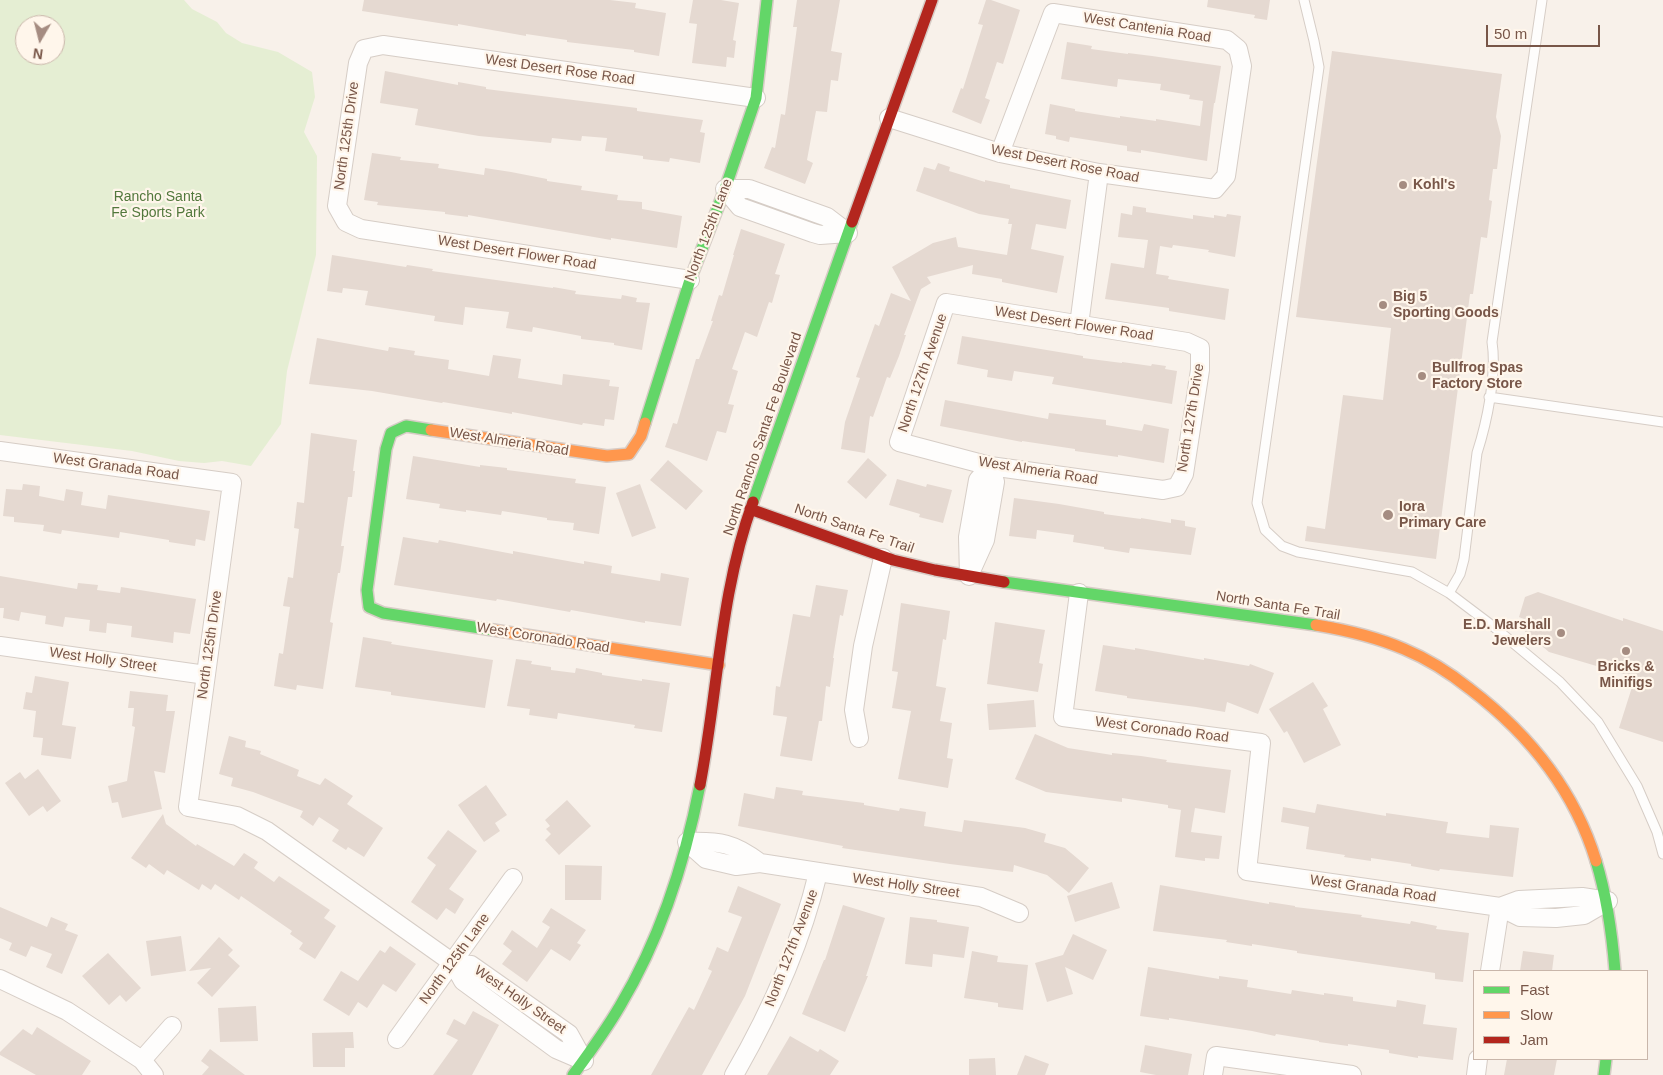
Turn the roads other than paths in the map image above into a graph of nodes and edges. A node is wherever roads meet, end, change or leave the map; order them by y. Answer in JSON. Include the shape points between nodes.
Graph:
{"nodes":[{"id":1,"x":768,"y":0,"type":"edge"},
{"id":2,"x":932,"y":0,"type":"edge"},
{"id":3,"x":1304,"y":0,"type":"edge"},
{"id":4,"x":1542,"y":0,"type":"edge"},
{"id":5,"x":364,"y":49,"type":"joint"},
{"id":6,"x":756,"y":98,"type":"junction"},
{"id":7,"x":889,"y":118,"type":"junction"},
{"id":8,"x":1000,"y":153,"type":"junction"},
{"id":9,"x":1099,"y":173,"type":"junction"},
{"id":10,"x":725,"y":189,"type":"junction"},
{"id":11,"x":1215,"y":189,"type":"joint"},
{"id":12,"x":346,"y":222,"type":"joint"},
{"id":13,"x":848,"y":233,"type":"junction"},
{"id":14,"x":690,"y":280,"type":"junction"},
{"id":15,"x":946,"y":304,"type":"joint"},
{"id":16,"x":1079,"y":325,"type":"junction"},
{"id":17,"x":1200,"y":348,"type":"joint"},
{"id":18,"x":1489,"y":397,"type":"junction"},
{"id":19,"x":1663,"y":422,"type":"edge"},
{"id":20,"x":900,"y":442,"type":"joint"},
{"id":21,"x":0,"y":450,"type":"edge"},
{"id":22,"x":629,"y":454,"type":"joint"},
{"id":23,"x":990,"y":466,"type":"junction"},
{"id":24,"x":232,"y":484,"type":"joint"},
{"id":25,"x":1177,"y":487,"type":"joint"},
{"id":26,"x":750,"y":509,"type":"junction"},
{"id":27,"x":883,"y":558,"type":"junction"},
{"id":28,"x":969,"y":576,"type":"junction"},
{"id":29,"x":1079,"y":593,"type":"junction"},
{"id":30,"x":1449,"y":593,"type":"junction"},
{"id":31,"x":369,"y":607,"type":"joint"},
{"id":32,"x":0,"y":646,"type":"edge"},
{"id":33,"x":719,"y":665,"type":"junction"},
{"id":34,"x":206,"y":675,"type":"junction"},
{"id":35,"x":860,"y":738,"type":"dead end"},
{"id":36,"x":188,"y":807,"type":"joint"},
{"id":37,"x":1660,"y":831,"type":"edge"},
{"id":38,"x":686,"y":842,"type":"junction"},
{"id":39,"x":1663,"y":854,"type":"edge"},
{"id":40,"x":1247,"y":871,"type":"joint"},
{"id":41,"x":818,"y":873,"type":"junction"},
{"id":42,"x":513,"y":878,"type":"dead end"},
{"id":43,"x":1608,"y":901,"type":"junction"},
{"id":44,"x":1500,"y":906,"type":"junction"},
{"id":45,"x":1019,"y":913,"type":"dead end"},
{"id":46,"x":453,"y":962,"type":"junction"},
{"id":47,"x":1490,"y":970,"type":"edge"},
{"id":48,"x":1615,"y":970,"type":"edge"},
{"id":49,"x":0,"y":979,"type":"edge"},
{"id":50,"x":172,"y":1026,"type":"dead end"},
{"id":51,"x":397,"y":1039,"type":"dead end"},
{"id":52,"x":142,"y":1060,"type":"junction"},
{"id":53,"x":1478,"y":1060,"type":"edge"},
{"id":54,"x":1606,"y":1060,"type":"edge"},
{"id":55,"x":584,"y":1061,"type":"junction"},
{"id":56,"x":154,"y":1075,"type":"edge"},
{"id":57,"x":573,"y":1075,"type":"edge"},
{"id":58,"x":734,"y":1075,"type":"edge"},
{"id":59,"x":1213,"y":1075,"type":"edge"},
{"id":60,"x":1352,"y":1075,"type":"edge"},
{"id":61,"x":1476,"y":1075,"type":"edge"},
{"id":62,"x":1604,"y":1075,"type":"edge"}],
"edges":[{"from":1,"to":6,"type":"street","name":"North 125th Lane"},
{"from":2,"to":7,"type":"street","name":"North Rancho Santa Fe Boulevard"},
{"from":3,"to":30,"type":"lane","via":[[1319,67],[1256,503],[1264,530],[1282,546],[1298,552],[1412,572]]},
{"from":4,"to":18,"type":"lane","via":[[1492,342],[1495,357]]},
{"from":5,"to":6,"type":"street","name":"West Desert Rose Road","via":[[382,45]]},
{"from":5,"to":12,"type":"street","name":"North 125th Drive","via":[[358,63],[337,206]]},
{"from":6,"to":10,"type":"street","name":"North 125th Lane"},
{"from":7,"to":8,"type":"street","name":"West Desert Rose Road"},
{"from":7,"to":13,"type":"street","name":"North Rancho Santa Fe Boulevard"},
{"from":8,"to":9,"type":"street","name":"West Desert Rose Road"},
{"from":8,"to":11,"type":"street","name":"West Cantenia Road","via":[[1053,13],[1227,40],[1238,49],[1242,66],[1226,176]]},
{"from":9,"to":11,"type":"street","name":"West Desert Rose Road"},
{"from":9,"to":16,"type":"street"},
{"from":10,"to":13,"type":"street","via":[[740,207],[820,235]]},
{"from":10,"to":14,"type":"street","name":"North 125th Lane"},
{"from":12,"to":14,"type":"street","name":"West Desert Flower Road","via":[[361,229]]},
{"from":13,"to":26,"type":"street","name":"North Rancho Santa Fe Boulevard"},
{"from":14,"to":22,"type":"street","name":"North 125th Lane","via":[[641,436]]},
{"from":15,"to":16,"type":"street","name":"West Desert Flower Road"},
{"from":15,"to":20,"type":"street","name":"North 127th Avenue"},
{"from":16,"to":17,"type":"street","name":"West Desert Flower Road","via":[[1187,342]]},
{"from":17,"to":25,"type":"street","name":"North 127th Drive","via":[[1200,370],[1184,474]]},
{"from":18,"to":19,"type":"lane"},
{"from":18,"to":30,"type":"lane","via":[[1477,453],[1464,559]]},
{"from":20,"to":23,"type":"street","name":"West Almeria Road"},
{"from":21,"to":24,"type":"street","name":"West Granada Road"},
{"from":22,"to":31,"type":"street","name":"West Almeria Road","via":[[607,456],[406,426],[391,433],[368,581]]},
{"from":23,"to":25,"type":"street","name":"West Almeria Road","via":[[1163,490]]},
{"from":23,"to":28,"type":"street","via":[[995,482],[985,540]]},
{"from":24,"to":34,"type":"street","name":"North 125th Drive"},
{"from":26,"to":27,"type":"street","name":"North Santa Fe Trail"},
{"from":26,"to":33,"type":"street","name":"North Rancho Santa Fe Boulevard","via":[[735,568]]},
{"from":27,"to":28,"type":"street","name":"North Santa Fe Trail"},
{"from":27,"to":35,"type":"street","via":[[863,646],[854,710]]},
{"from":28,"to":29,"type":"street","name":"North Santa Fe Trail"},
{"from":29,"to":40,"type":"street","name":"West Coronado Road","via":[[1063,717],[1261,742]]},
{"from":29,"to":43,"type":"street","name":"North Santa Fe Trail","via":[[1360,634],[1405,649],[1443,669],[1509,719],[1551,766],[1584,827]]},
{"from":30,"to":37,"type":"lane","via":[[1560,682],[1598,722]]},
{"from":31,"to":33,"type":"street","name":"West Coronado Road","via":[[383,613]]},
{"from":32,"to":34,"type":"street","name":"West Holly Street"},
{"from":33,"to":38,"type":"street","name":"North Rancho Santa Fe Boulevard","via":[[704,766]]},
{"from":34,"to":36,"type":"street","name":"North 125th Drive"},
{"from":36,"to":46,"type":"street","name":"West Holly Street","via":[[237,816],[267,831]]},
{"from":37,"to":39,"type":"lane"},
{"from":38,"to":41,"type":"street","name":"West Holly Street","via":[[706,859],[736,866],[760,863]]},
{"from":38,"to":55,"type":"street","name":"North Rancho Santa Fe Boulevard","via":[[665,913],[644,960]]},
{"from":40,"to":44,"type":"street","name":"West Granada Road"},
{"from":41,"to":45,"type":"street","name":"West Holly Street","via":[[981,897]]},
{"from":41,"to":58,"type":"street","name":"North 127th Avenue","via":[[811,904],[782,982]]},
{"from":42,"to":46,"type":"street","name":"North 125th Lane"},
{"from":43,"to":44,"type":"street","name":"West Granada Road","via":[[1584,915],[1556,918],[1520,917]]},
{"from":43,"to":48,"type":"street","name":"North Santa Fe Trail"},
{"from":44,"to":47,"type":"street"},
{"from":46,"to":51,"type":"street","name":"North 125th Lane"},
{"from":46,"to":55,"type":"street","name":"West Holly Street","via":[[463,980],[556,1048]]},
{"from":49,"to":52,"type":"street","via":[[67,1011]]},
{"from":50,"to":52,"type":"street"},
{"from":52,"to":56,"type":"street"},
{"from":53,"to":61,"type":"street"},
{"from":54,"to":62,"type":"street"},
{"from":55,"to":57,"type":"street","name":"North Rancho Santa Fe Boulevard"},
{"from":59,"to":60,"type":"street","via":[[1216,1056]]}]}
